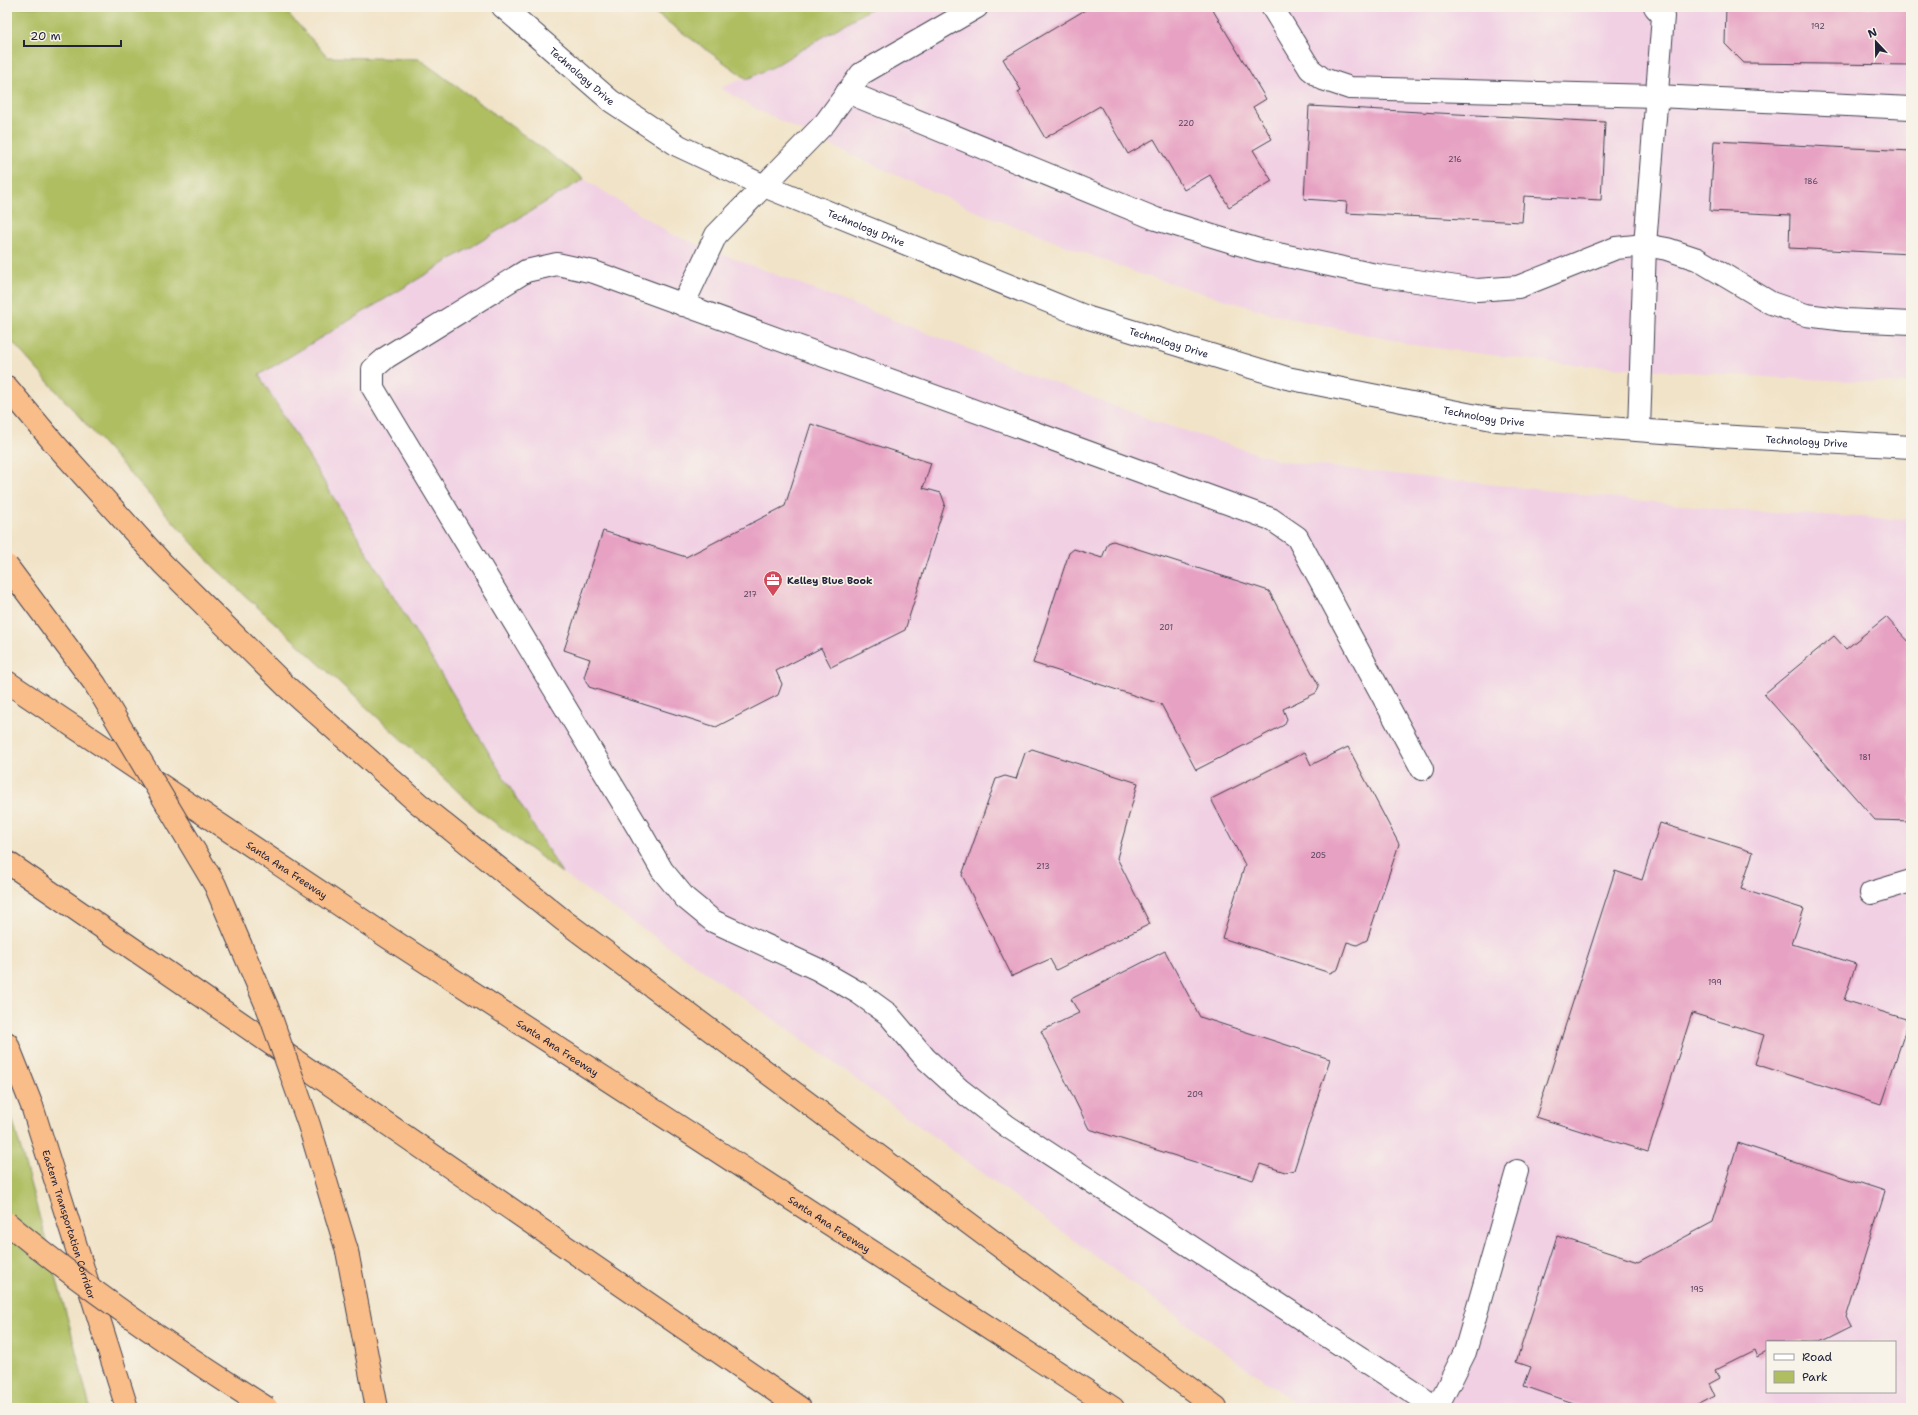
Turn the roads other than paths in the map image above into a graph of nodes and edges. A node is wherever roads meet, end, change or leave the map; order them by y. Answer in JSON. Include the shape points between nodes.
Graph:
{"nodes":[{"id":1,"x":503,"y":7,"type":"edge"},
{"id":2,"x":977,"y":7,"type":"edge"},
{"id":3,"x":1272,"y":7,"type":"edge"},
{"id":4,"x":1655,"y":7,"type":"edge"},
{"id":5,"x":847,"y":92,"type":"junction"},
{"id":6,"x":1656,"y":96,"type":"junction"},
{"id":7,"x":1911,"y":108,"type":"edge"},
{"id":8,"x":764,"y":186,"type":"junction"},
{"id":9,"x":1645,"y":245,"type":"junction"},
{"id":10,"x":683,"y":305,"type":"junction"},
{"id":11,"x":1911,"y":323,"type":"edge"},
{"id":12,"x":7,"y":387,"type":"edge"},
{"id":13,"x":1639,"y":430,"type":"junction"},
{"id":14,"x":1911,"y":447,"type":"edge"},
{"id":15,"x":7,"y":566,"type":"edge"},
{"id":16,"x":7,"y":682,"type":"edge"},
{"id":17,"x":1422,"y":769,"type":"dead end"},
{"id":18,"x":7,"y":862,"type":"edge"},
{"id":19,"x":1911,"y":882,"type":"edge"},
{"id":20,"x":1871,"y":893,"type":"dead end"},
{"id":21,"x":10,"y":1051,"type":"edge"},
{"id":22,"x":1517,"y":1171,"type":"dead end"},
{"id":23,"x":7,"y":1223,"type":"edge"},
{"id":24,"x":128,"y":1408,"type":"edge"},
{"id":25,"x":267,"y":1408,"type":"edge"},
{"id":26,"x":377,"y":1408,"type":"edge"},
{"id":27,"x":800,"y":1408,"type":"edge"},
{"id":28,"x":1113,"y":1408,"type":"edge"},
{"id":29,"x":1216,"y":1408,"type":"edge"},
{"id":30,"x":1437,"y":1408,"type":"edge"}],
"edges":[{"from":1,"to":8,"type":"street","name":"Technology Drive","via":[[611,101],[679,146]]},
{"from":2,"to":5,"type":"street","via":[[861,74]]},
{"from":3,"to":6,"type":"street","via":[[1310,69],[1323,79],[1350,88]]},
{"from":4,"to":6,"type":"street","via":[[1663,16]]},
{"from":5,"to":8,"type":"street","via":[[825,123]]},
{"from":5,"to":9,"type":"street","via":[[1156,219],[1259,250],[1376,275],[1477,290],[1518,287],[1616,248]]},
{"from":6,"to":7,"type":"street"},
{"from":6,"to":9,"type":"street"},
{"from":8,"to":10,"type":"street","via":[[716,235]]},
{"from":8,"to":13,"type":"street","name":"Technology Drive","via":[[1089,318],[1288,378],[1497,420]]},
{"from":9,"to":11,"type":"street","via":[[1697,259],[1771,303],[1806,315]]},
{"from":9,"to":13,"type":"street"},
{"from":10,"to":17,"type":"street","via":[[1271,519],[1297,537]]},
{"from":10,"to":30,"type":"street","via":[[594,272],[557,264],[526,271],[387,357],[373,369],[373,388],[662,870],[684,898],[713,921],[817,969],[865,997],[888,1014],[926,1059],[959,1089],[1007,1126]]},
{"from":12,"to":29,"type":"highway","via":[[163,564],[288,687],[418,803],[563,920]]},
{"from":13,"to":14,"type":"street","name":"Technology Drive"},
{"from":15,"to":26,"type":"highway","bridge":true,"via":[[95,684],[215,885],[268,1009],[309,1125],[347,1251]]},
{"from":16,"to":28,"type":"highway","name":"Santa Ana Freeway","via":[[389,938]]},
{"from":18,"to":27,"type":"highway"},
{"from":19,"to":20,"type":"street"},
{"from":21,"to":24,"type":"highway","name":"Eastern Transportation Corridor","via":[[32,1106]]},
{"from":22,"to":30,"type":"street","via":[[1465,1352]]},
{"from":23,"to":25,"type":"highway","bridge":true,"via":[[116,1308]]}]}
